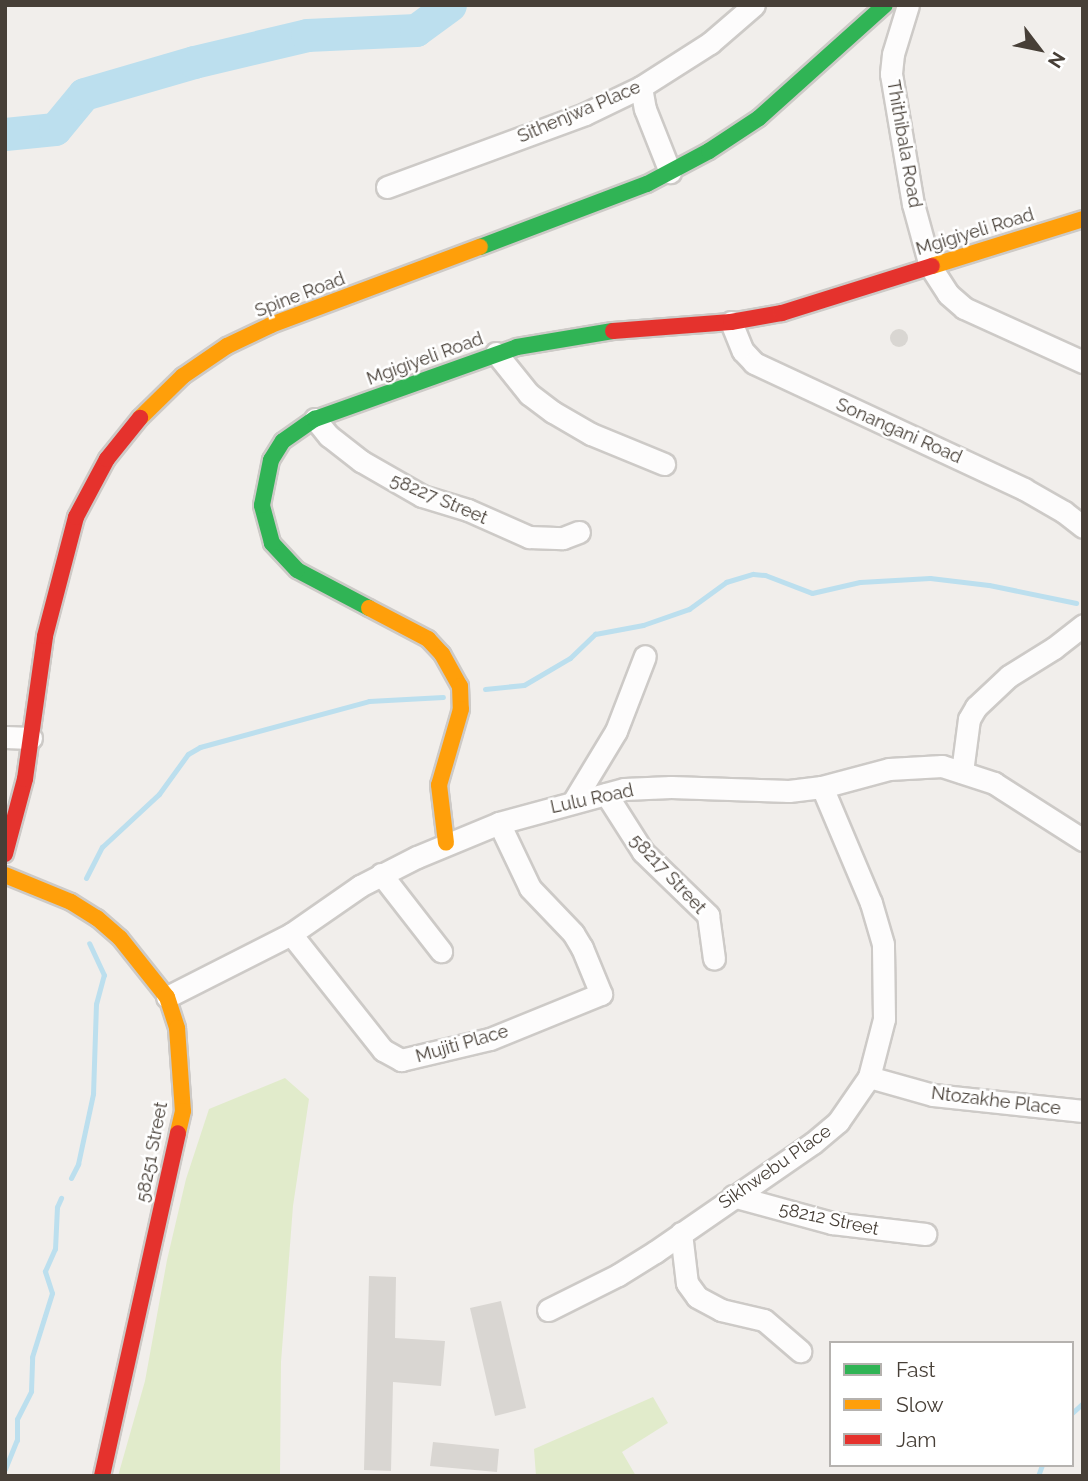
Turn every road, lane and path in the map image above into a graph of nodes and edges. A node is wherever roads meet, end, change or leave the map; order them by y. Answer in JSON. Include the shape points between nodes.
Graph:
{"nodes":[{"id":1,"x":754,"y":5,"type":"edge"},
{"id":2,"x":885,"y":5,"type":"edge"},
{"id":3,"x":908,"y":5,"type":"edge"},
{"id":4,"x":641,"y":87,"type":"junction"},
{"id":5,"x":670,"y":172,"type":"junction"},
{"id":6,"x":387,"y":187,"type":"dead end"},
{"id":7,"x":1083,"y":219,"type":"edge"},
{"id":8,"x":930,"y":267,"type":"junction"},
{"id":9,"x":731,"y":322,"type":"junction"},
{"id":10,"x":496,"y":354,"type":"junction"},
{"id":11,"x":1083,"y":362,"type":"edge"},
{"id":12,"x":315,"y":419,"type":"junction"},
{"id":13,"x":664,"y":464,"type":"dead end"},
{"id":14,"x":1083,"y":527,"type":"edge"},
{"id":15,"x":579,"y":532,"type":"dead end"},
{"id":16,"x":1083,"y":625,"type":"edge"},
{"id":17,"x":645,"y":656,"type":"dead end"},
{"id":18,"x":5,"y":737,"type":"edge"},
{"id":19,"x":31,"y":738,"type":"junction"},
{"id":20,"x":962,"y":772,"type":"junction"},
{"id":21,"x":822,"y":787,"type":"junction"},
{"id":22,"x":607,"y":794,"type":"junction"},
{"id":23,"x":573,"y":802,"type":"junction"},
{"id":24,"x":499,"y":823,"type":"junction"},
{"id":25,"x":1083,"y":840,"type":"edge"},
{"id":26,"x":446,"y":843,"type":"junction"},
{"id":27,"x":5,"y":854,"type":"edge"},
{"id":28,"x":381,"y":874,"type":"junction"},
{"id":29,"x":5,"y":876,"type":"edge"},
{"id":30,"x":291,"y":934,"type":"junction"},
{"id":31,"x":441,"y":951,"type":"dead end"},
{"id":32,"x":714,"y":959,"type":"dead end"},
{"id":33,"x":167,"y":997,"type":"junction"},
{"id":34,"x":869,"y":1077,"type":"junction"},
{"id":35,"x":1083,"y":1111,"type":"edge"},
{"id":36,"x":733,"y":1196,"type":"junction"},
{"id":37,"x":681,"y":1233,"type":"junction"},
{"id":38,"x":925,"y":1234,"type":"dead end"},
{"id":39,"x":548,"y":1310,"type":"dead end"},
{"id":40,"x":800,"y":1351,"type":"dead end"},
{"id":41,"x":102,"y":1476,"type":"edge"}],
"edges":[{"from":1,"to":4,"type":"street","name":"Sithenjwa Place","via":[[710,43]]},
{"from":2,"to":5,"type":"street","name":"Spine Road","via":[[760,118]]},
{"from":3,"to":8,"type":"street","name":"Thithibala Road","via":[[892,54],[891,74],[913,204]]},
{"from":4,"to":5,"type":"street"},
{"from":4,"to":6,"type":"street","name":"Sithenjwa Place","via":[[585,114]]},
{"from":5,"to":19,"type":"street","name":"Spine Road","via":[[534,229],[271,326],[227,346],[183,376],[141,416],[107,459],[76,517],[45,636]]},
{"from":7,"to":8,"type":"street","name":"Mgigiyeli Road"},
{"from":8,"to":9,"type":"street","name":"Mgigiyeli Road","via":[[782,313]]},
{"from":8,"to":11,"type":"street","name":"Thithibala Road","via":[[964,308]]},
{"from":9,"to":10,"type":"street","name":"Mgigiyeli Road","via":[[593,333]]},
{"from":9,"to":14,"type":"street","name":"Sonangani Road","via":[[743,351],[754,363],[1013,483]]},
{"from":10,"to":12,"type":"street","name":"Mgigiyeli Road"},
{"from":10,"to":13,"type":"street","via":[[529,394],[561,417]]},
{"from":12,"to":15,"type":"street","name":"58227 Street","via":[[360,461],[422,496],[468,510],[528,537],[563,538]]},
{"from":12,"to":26,"type":"street","name":"Mgigiyeli Road","via":[[284,441],[271,460],[262,505],[266,524],[272,543],[297,570],[428,639],[453,670],[460,686],[461,709],[439,785]]},
{"from":16,"to":20,"type":"street","via":[[1009,676],[976,707],[969,719]]},
{"from":17,"to":23,"type":"street","via":[[616,731]]},
{"from":18,"to":19,"type":"street"},
{"from":19,"to":27,"type":"street","name":"Spine Road","via":[[19,811]]},
{"from":20,"to":21,"type":"street","name":"Lulu Road","via":[[942,766],[889,769]]},
{"from":20,"to":25,"type":"street","name":"Lulu Road","via":[[994,783]]},
{"from":21,"to":22,"type":"street","name":"Lulu Road","via":[[789,791],[671,787]]},
{"from":21,"to":34,"type":"street","name":"Sikhwebu Place","via":[[871,902],[883,944],[884,1019]]},
{"from":22,"to":23,"type":"street","name":"Lulu Road"},
{"from":22,"to":32,"type":"street","name":"58217 Street","via":[[643,852],[708,915]]},
{"from":23,"to":24,"type":"street","name":"Lulu Road"},
{"from":24,"to":26,"type":"street","name":"Lulu Road"},
{"from":24,"to":30,"type":"street","name":"Mujiti Place","via":[[530,888],[582,948],[601,994],[490,1039],[401,1060],[383,1050]]},
{"from":26,"to":28,"type":"street","name":"Lulu Road"},
{"from":28,"to":30,"type":"street","name":"Lulu Road"},
{"from":28,"to":31,"type":"street"},
{"from":29,"to":33,"type":"street","name":"58251 Street","via":[[71,902],[97,918],[120,938]]},
{"from":30,"to":33,"type":"street","name":"Lulu Road"},
{"from":33,"to":41,"type":"street","name":"58251 Street","via":[[177,1028],[183,1111]]},
{"from":34,"to":35,"type":"street","name":"Ntozakhe Place","via":[[933,1095]]},
{"from":34,"to":36,"type":"street","name":"Sikhwebu Place","via":[[838,1122]]},
{"from":36,"to":37,"type":"street","name":"Sikhwebu Place"},
{"from":36,"to":38,"type":"street","name":"58212 Street","via":[[832,1223]]},
{"from":37,"to":39,"type":"street","name":"Sikhwebu Place","via":[[618,1275]]},
{"from":37,"to":40,"type":"street","via":[[687,1283],[697,1297],[721,1310],[764,1320]]}]}
